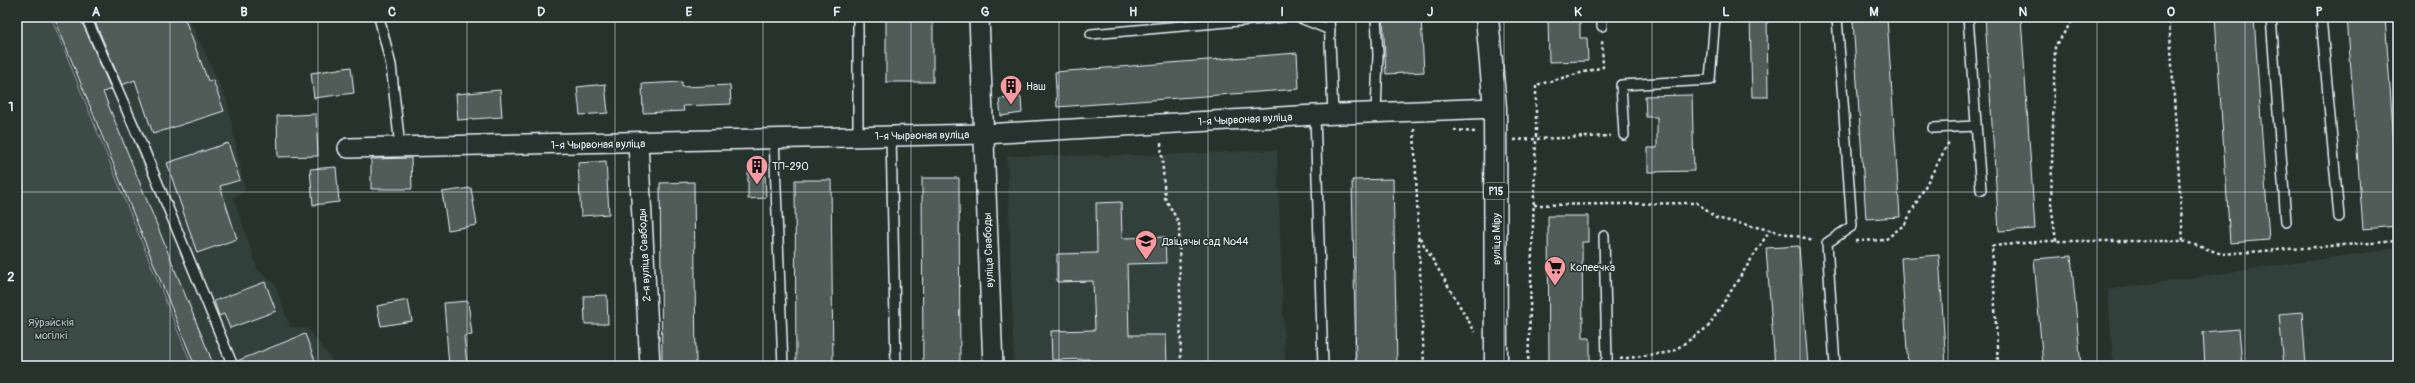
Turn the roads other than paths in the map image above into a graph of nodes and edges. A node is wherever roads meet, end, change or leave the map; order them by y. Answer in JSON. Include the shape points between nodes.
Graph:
{"nodes":[{"id":1,"x":86,"y":17,"type":"edge"},
{"id":2,"x":379,"y":17,"type":"edge"},
{"id":3,"x":858,"y":17,"type":"edge"},
{"id":4,"x":978,"y":17,"type":"edge"},
{"id":5,"x":1284,"y":17,"type":"edge"},
{"id":6,"x":1298,"y":17,"type":"edge"},
{"id":7,"x":1329,"y":17,"type":"edge"},
{"id":8,"x":1376,"y":17,"type":"edge"},
{"id":9,"x":1487,"y":17,"type":"edge"},
{"id":10,"x":1715,"y":17,"type":"edge"},
{"id":11,"x":1837,"y":17,"type":"edge"},
{"id":12,"x":1968,"y":17,"type":"edge"},
{"id":13,"x":2270,"y":17,"type":"edge"},
{"id":14,"x":2321,"y":17,"type":"edge"},
{"id":15,"x":1330,"y":30,"type":"junction"},
{"id":16,"x":1091,"y":34,"type":"dead end"},
{"id":17,"x":1495,"y":108,"type":"junction"},
{"id":18,"x":1376,"y":113,"type":"junction"},
{"id":19,"x":1324,"y":115,"type":"junction"},
{"id":20,"x":1976,"y":126,"type":"junction"},
{"id":21,"x":1933,"y":128,"type":"dead end"},
{"id":22,"x":984,"y":134,"type":"junction"},
{"id":23,"x":858,"y":136,"type":"junction"},
{"id":24,"x":892,"y":136,"type":"junction"},
{"id":25,"x":1624,"y":136,"type":"road end"},
{"id":26,"x":774,"y":137,"type":"junction"},
{"id":27,"x":638,"y":143,"type":"junction"},
{"id":28,"x":400,"y":147,"type":"junction"},
{"id":29,"x":348,"y":148,"type":"dead end"},
{"id":30,"x":1981,"y":190,"type":"dead end"},
{"id":31,"x":2339,"y":217,"type":"dead end"},
{"id":32,"x":2286,"y":222,"type":"dead end"},
{"id":33,"x":1604,"y":236,"type":"dead end"},
{"id":34,"x":1605,"y":363,"type":"edge"},
{"id":35,"x":233,"y":366,"type":"edge"},
{"id":36,"x":650,"y":366,"type":"edge"},
{"id":37,"x":783,"y":366,"type":"edge"},
{"id":38,"x":896,"y":366,"type":"edge"},
{"id":39,"x":993,"y":366,"type":"edge"},
{"id":40,"x":1323,"y":366,"type":"edge"},
{"id":41,"x":1496,"y":366,"type":"edge"},
{"id":42,"x":1835,"y":366,"type":"edge"}],
"edges":[{"from":1,"to":35,"type":"lane"},
{"from":2,"to":28,"type":"lane","via":[[391,65]]},
{"from":3,"to":23,"type":"lane"},
{"from":4,"to":22,"type":"street","name":"вуліца Свабоды"},
{"from":5,"to":16,"type":"lane"},
{"from":6,"to":15,"type":"lane"},
{"from":7,"to":15,"type":"lane"},
{"from":8,"to":18,"type":"lane"},
{"from":9,"to":17,"type":"main road","name":"вуліца Міру","number":"Р15"},
{"from":10,"to":25,"type":"lane","via":[[1710,80],[1621,85]]},
{"from":11,"to":42,"type":"lane","via":[[1852,226],[1827,243]]},
{"from":12,"to":20,"type":"lane"},
{"from":13,"to":32,"type":"lane"},
{"from":14,"to":31,"type":"lane"},
{"from":15,"to":19,"type":"lane"},
{"from":17,"to":18,"type":"street","name":"1-я Чырвоная вуліца"},
{"from":17,"to":41,"type":"main road","name":"вуліца Міру","number":"Р15"},
{"from":18,"to":19,"type":"street","name":"1-я Чырвоная вуліца"},
{"from":19,"to":22,"type":"street","name":"1-я Чырвоная вуліца"},
{"from":19,"to":40,"type":"lane"},
{"from":20,"to":21,"type":"lane"},
{"from":20,"to":30,"type":"lane"},
{"from":22,"to":24,"type":"street","name":"1-я Чырвоная вуліца"},
{"from":22,"to":39,"type":"street","name":"вуліца Свабоды"},
{"from":23,"to":24,"type":"street","name":"1-я Чырвоная вуліца"},
{"from":23,"to":26,"type":"street","name":"1-я Чырвоная вуліца"},
{"from":24,"to":38,"type":"lane"},
{"from":26,"to":27,"type":"street","name":"1-я Чырвоная вуліца"},
{"from":26,"to":37,"type":"lane"},
{"from":27,"to":28,"type":"street","name":"1-я Чырвоная вуліца"},
{"from":27,"to":36,"type":"street","name":"2-я вуліца Свабоды"},
{"from":28,"to":29,"type":"street","name":"1-я Чырвоная вуліца"},
{"from":33,"to":34,"type":"lane"}]}
